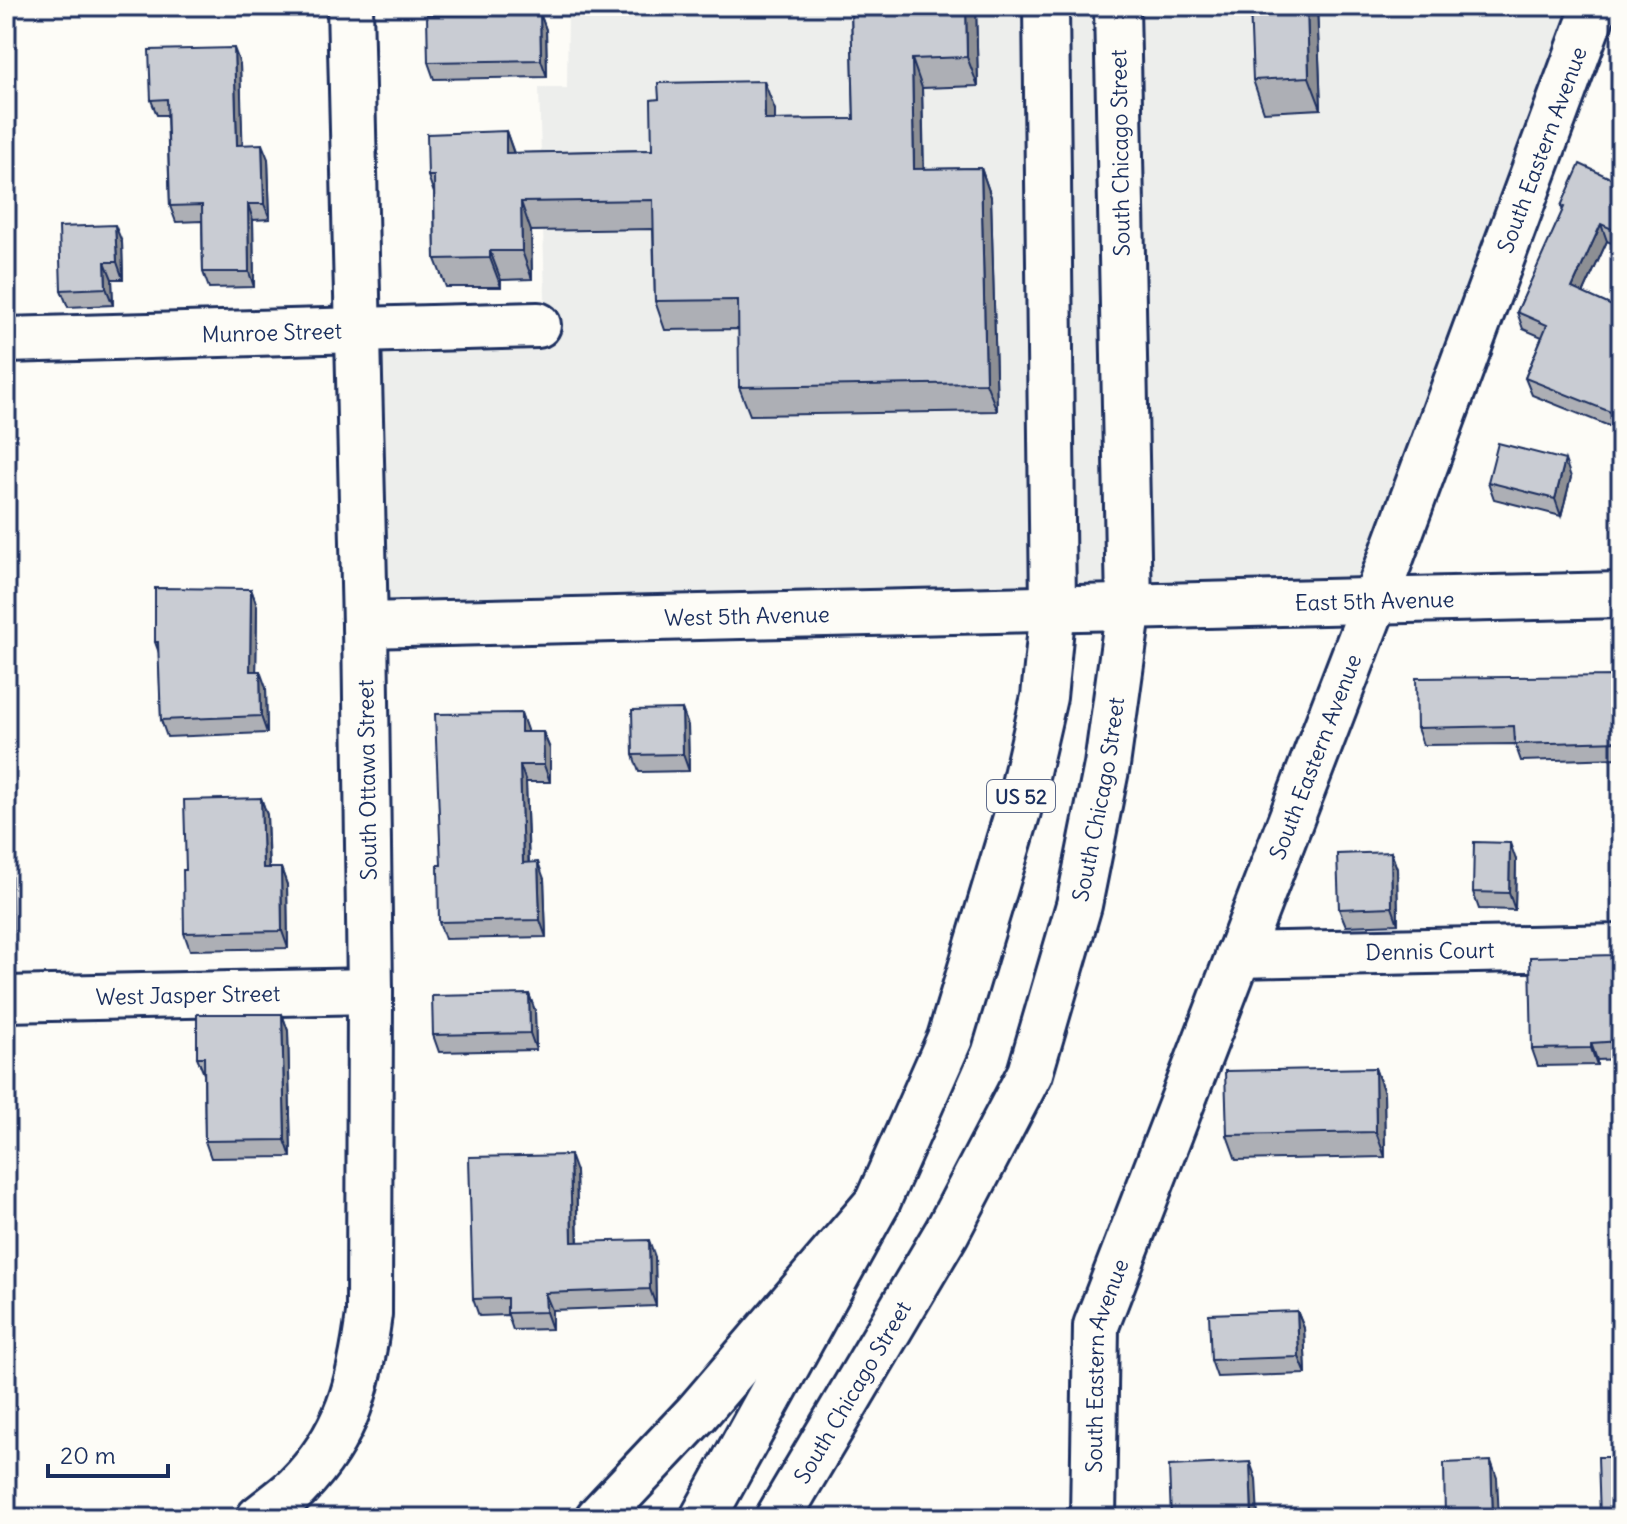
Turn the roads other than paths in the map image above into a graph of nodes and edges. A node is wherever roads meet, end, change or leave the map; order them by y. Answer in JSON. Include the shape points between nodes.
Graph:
{"nodes":[{"id":1,"x":350,"y":6,"type":"edge"},
{"id":2,"x":1046,"y":6,"type":"edge"},
{"id":3,"x":1117,"y":6,"type":"edge"},
{"id":4,"x":1595,"y":6,"type":"edge"},
{"id":5,"x":538,"y":325,"type":"dead end"},
{"id":6,"x":357,"y":330,"type":"junction"},
{"id":7,"x":6,"y":340,"type":"edge"},
{"id":8,"x":1621,"y":595,"type":"edge"},
{"id":9,"x":1375,"y":601,"type":"junction"},
{"id":10,"x":1129,"y":606,"type":"junction"},
{"id":11,"x":1053,"y":607,"type":"junction"},
{"id":12,"x":365,"y":625,"type":"junction"},
{"id":13,"x":1621,"y":947,"type":"edge"},
{"id":14,"x":1238,"y":955,"type":"junction"},
{"id":15,"x":370,"y":991,"type":"junction"},
{"id":16,"x":6,"y":999,"type":"edge"},
{"id":17,"x":877,"y":1203,"type":"junction"},
{"id":18,"x":259,"y":1518,"type":"edge"},
{"id":19,"x":598,"y":1518,"type":"edge"},
{"id":20,"x":703,"y":1518,"type":"edge"},
{"id":21,"x":778,"y":1518,"type":"edge"},
{"id":22,"x":1093,"y":1518,"type":"edge"}],
"edges":[{"from":1,"to":6,"type":"main road","name":"South Ottawa Street"},
{"from":2,"to":11,"type":"main road","number":"US 52"},
{"from":3,"to":10,"type":"main road","name":"South Chicago Street"},
{"from":4,"to":9,"type":"main road","name":"South Eastern Avenue"},
{"from":5,"to":6,"type":"main road","name":"Munroe Street"},
{"from":6,"to":7,"type":"main road","name":"Munroe Street"},
{"from":6,"to":12,"type":"main road","name":"South Ottawa Street"},
{"from":8,"to":9,"type":"main road","name":"East 5th Avenue"},
{"from":9,"to":10,"type":"main road","name":"East 5th Avenue"},
{"from":9,"to":14,"type":"main road","name":"South Eastern Avenue"},
{"from":10,"to":11,"type":"main road","name":"West 5th Avenue"},
{"from":10,"to":21,"type":"main road","name":"South Chicago Street","via":[[1107,765],[1079,905],[1030,1073],[947,1232]]},
{"from":11,"to":12,"type":"main road","name":"West 5th Avenue"},
{"from":11,"to":17,"type":"main road","number":"US 52","via":[[1044,697],[1018,811],[950,1038]]},
{"from":12,"to":15,"type":"main road","name":"South Ottawa Street"},
{"from":13,"to":14,"type":"main road","name":"Dennis Court"},
{"from":14,"to":22,"type":"main road","name":"South Eastern Avenue","via":[[1096,1326]]},
{"from":15,"to":16,"type":"main road","name":"West Jasper Street"},
{"from":15,"to":18,"type":"main road","name":"South Ottawa Street","via":[[369,1314],[363,1360],[351,1407],[330,1445],[297,1487]]},
{"from":17,"to":19,"type":"main road","via":[[697,1413]]},
{"from":17,"to":20,"type":"main road","number":"US 52"}]}
